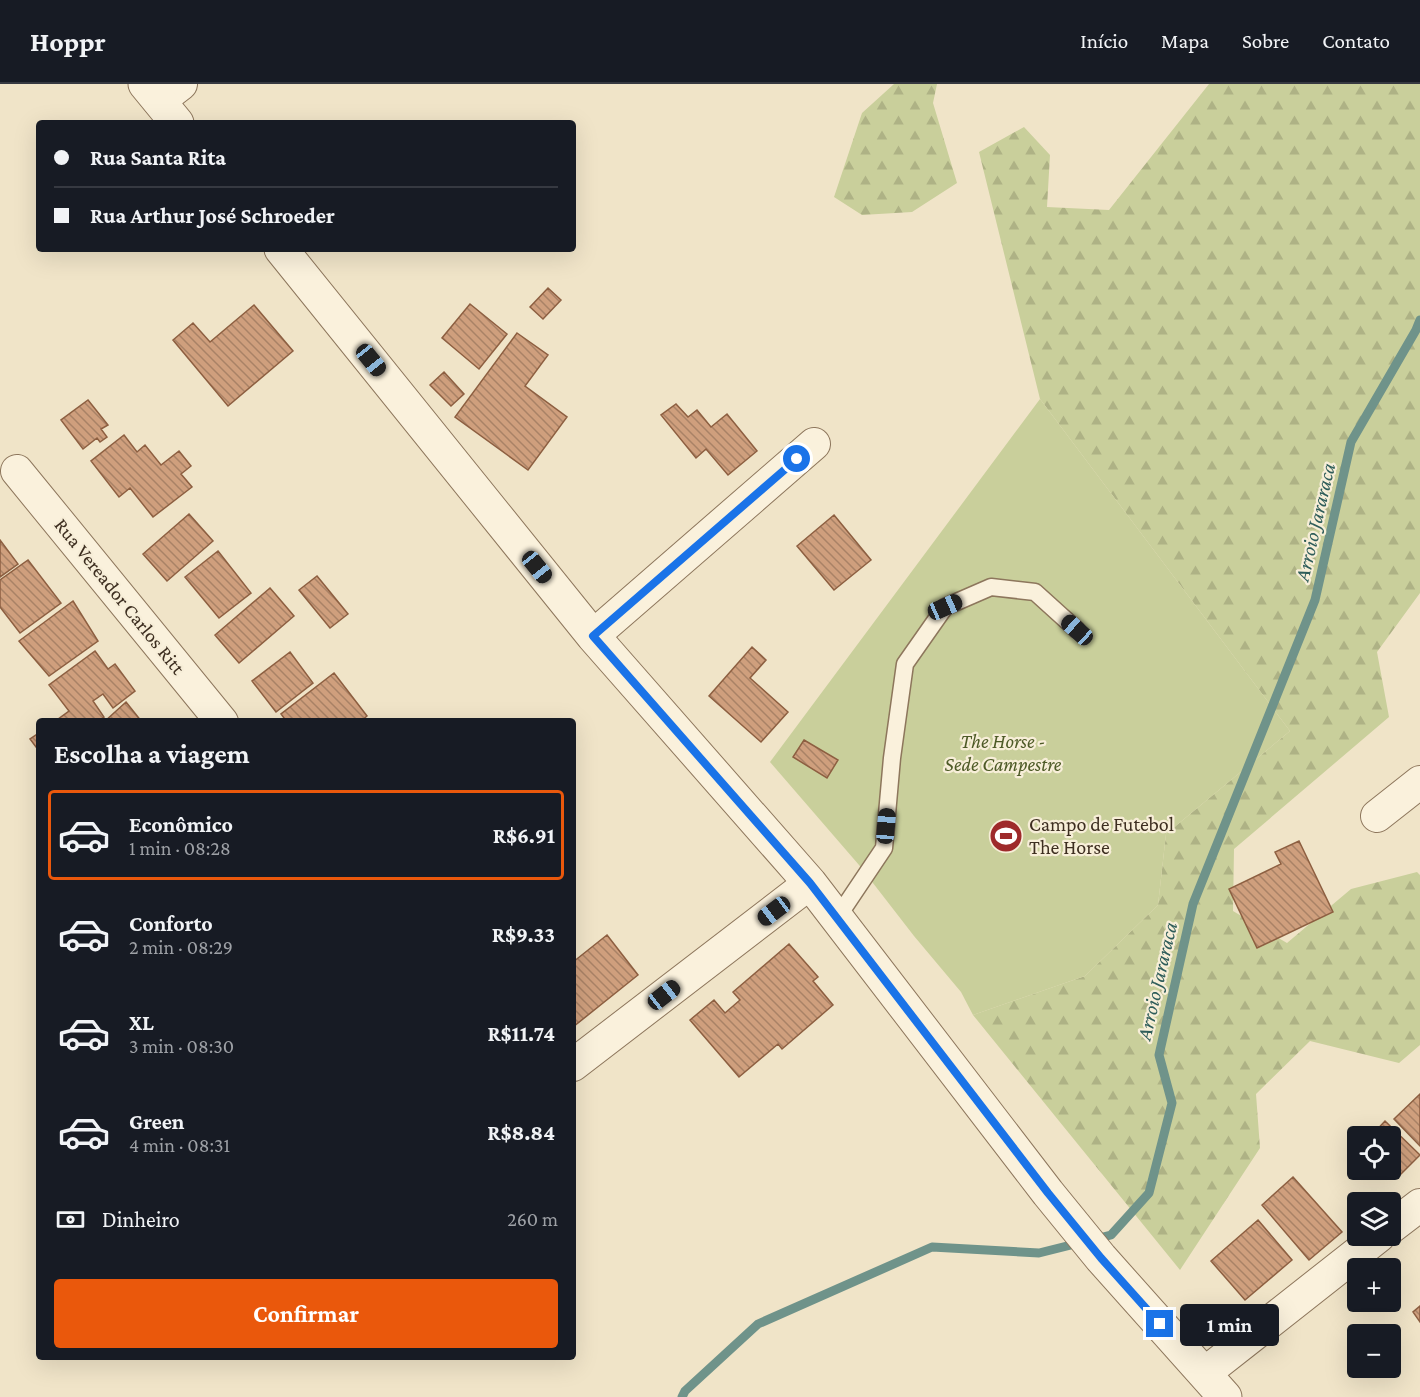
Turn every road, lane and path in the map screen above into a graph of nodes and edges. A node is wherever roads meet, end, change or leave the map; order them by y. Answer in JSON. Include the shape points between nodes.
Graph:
{"nodes":[{"id":1,"x":283,"y":252,"type":"edge"},
{"id":2,"x":814,"y":444,"type":"dead end"},
{"id":3,"x":17,"y":471,"type":"dead end"},
{"id":4,"x":1077,"y":630,"type":"dead end"},
{"id":5,"x":593,"y":636,"type":"junction"},
{"id":6,"x":219,"y":718,"type":"edge"},
{"id":7,"x":1420,"y":782,"type":"edge"},
{"id":8,"x":1377,"y":816,"type":"dead end"},
{"id":9,"x":810,"y":883,"type":"junction"},
{"id":10,"x":837,"y":918,"type":"junction"},
{"id":11,"x":576,"y":1063,"type":"edge"},
{"id":12,"x":1420,"y":1205,"type":"edge"},
{"id":13,"x":1401,"y":1220,"type":"edge"},
{"id":14,"x":1368,"y":1246,"type":"edge"},
{"id":15,"x":1215,"y":1385,"type":"edge"}],
"edges":[{"from":1,"to":5,"type":"street"},
{"from":2,"to":5,"type":"street"},
{"from":3,"to":6,"type":"street","name":"Rua Vereador Carlos Ritt"},
{"from":4,"to":10,"type":"lane","via":[[1035,592],[991,587],[945,607],[906,664],[884,848]]},
{"from":5,"to":9,"type":"street"},
{"from":7,"to":8,"type":"street"},
{"from":9,"to":10,"type":"street"},
{"from":9,"to":11,"type":"street"},
{"from":10,"to":15,"type":"street","via":[[1048,1193]]},
{"from":12,"to":13,"type":"street"},
{"from":14,"to":15,"type":"street"}]}
